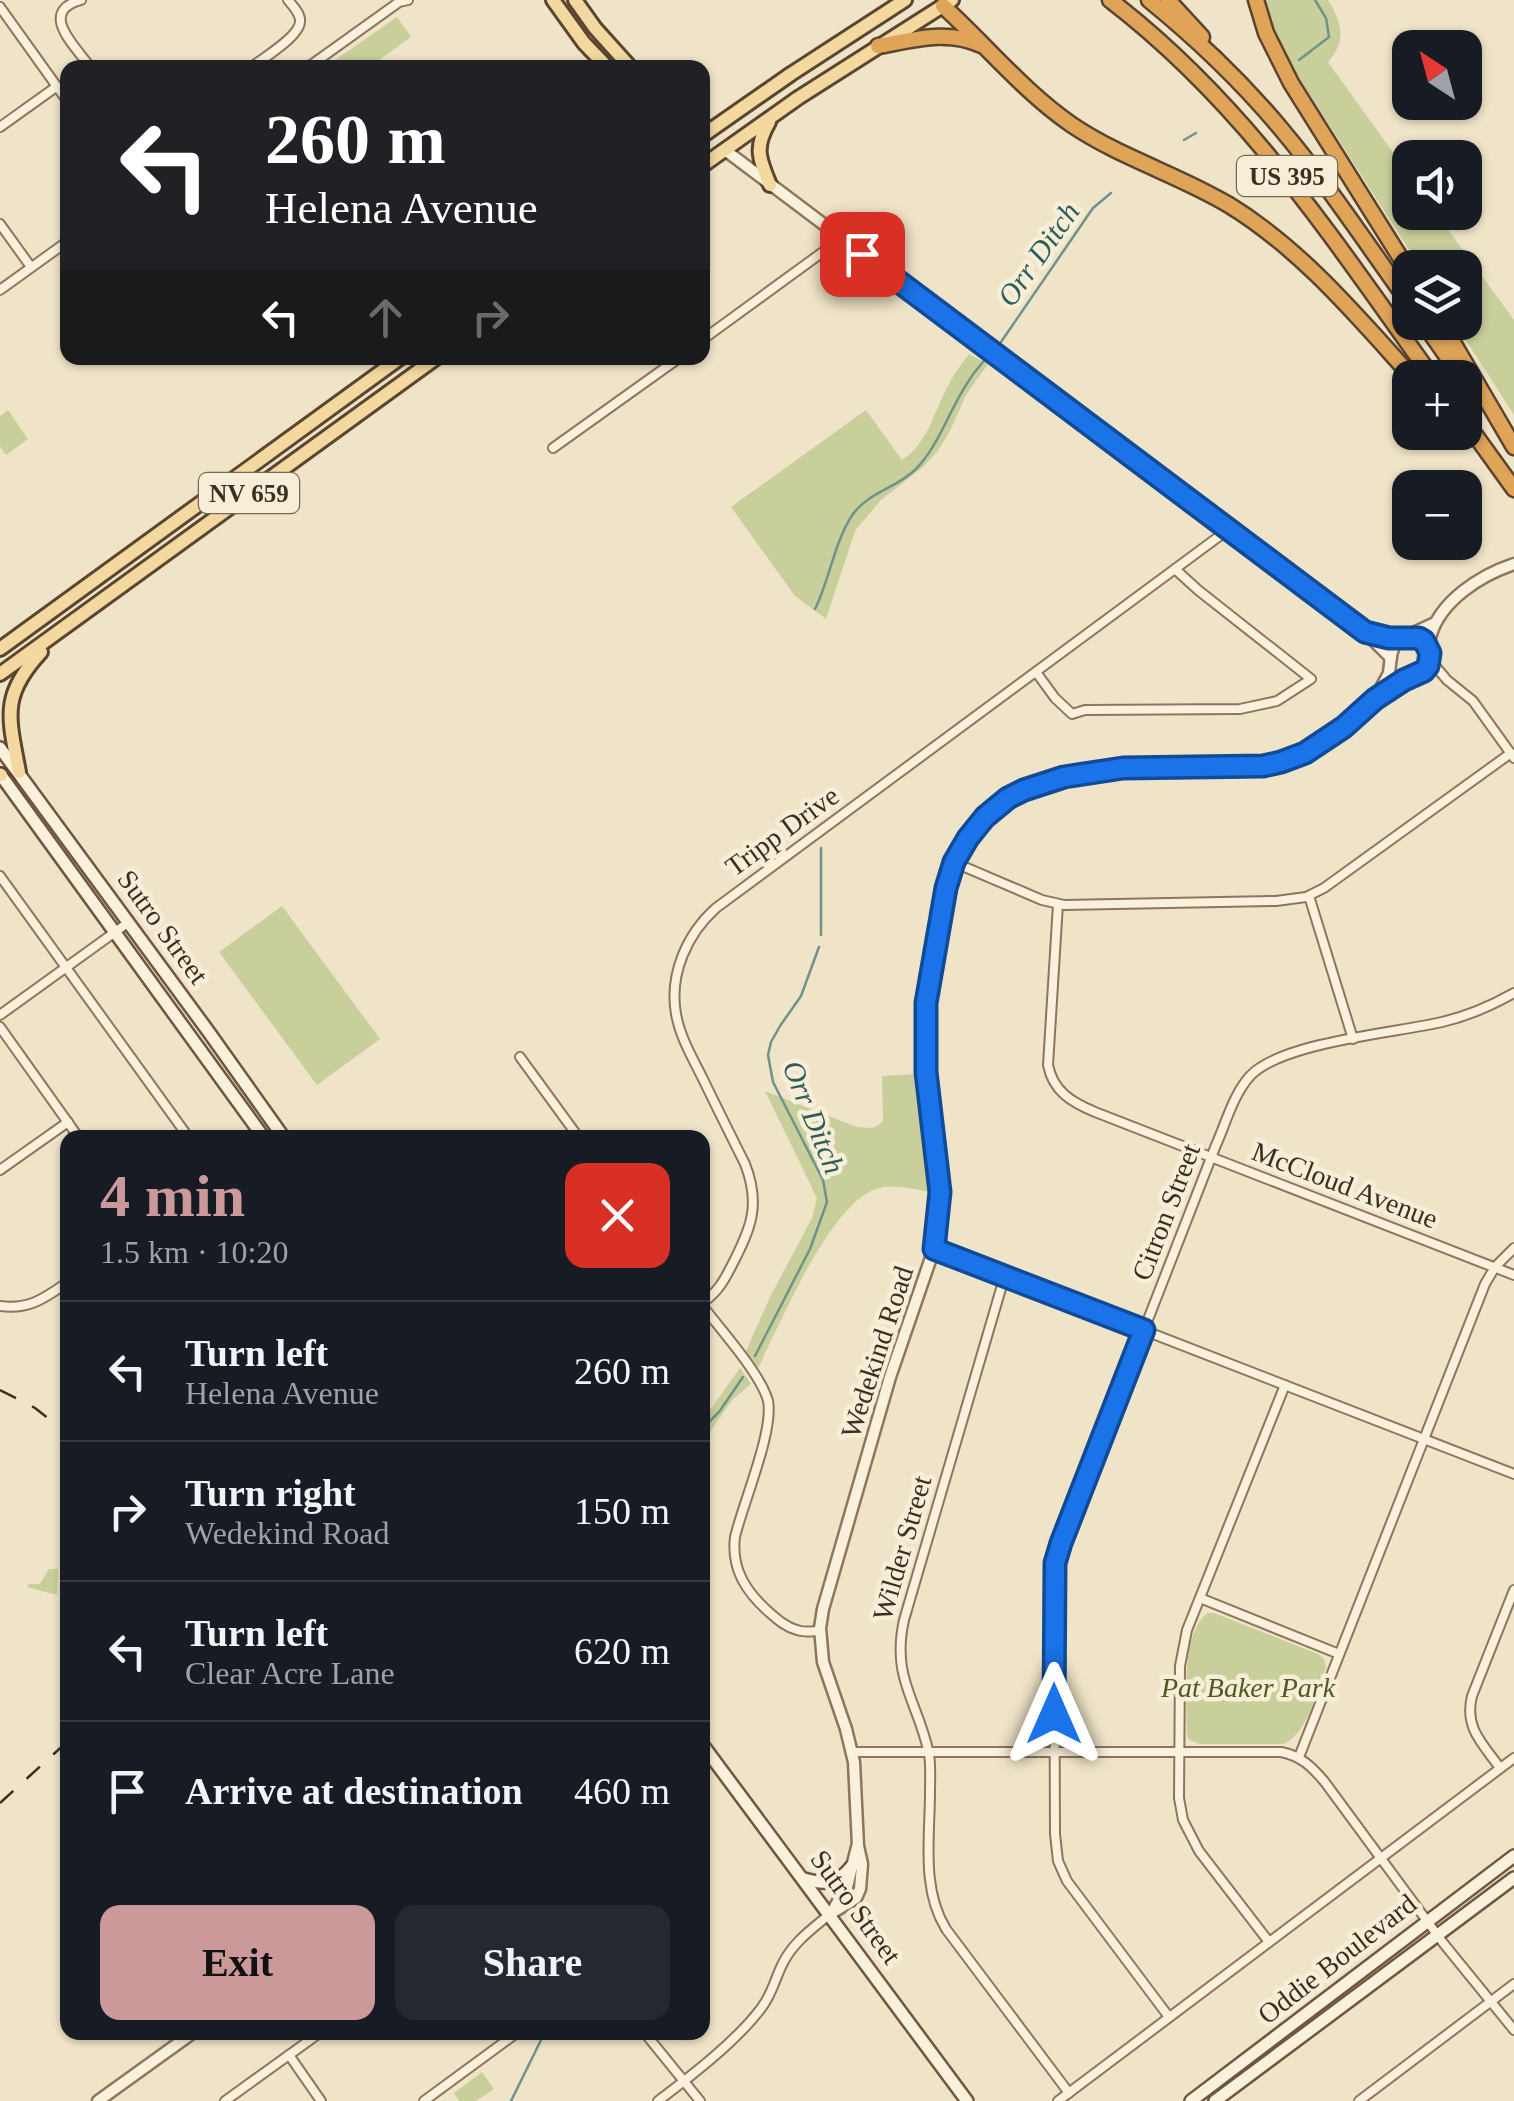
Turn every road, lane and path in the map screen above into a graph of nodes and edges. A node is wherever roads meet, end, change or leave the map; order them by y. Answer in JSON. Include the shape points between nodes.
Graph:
{"nodes":[{"id":1,"x":80,"y":0,"type":"edge"},
{"id":2,"x":288,"y":0,"type":"edge"},
{"id":3,"x":408,"y":0,"type":"edge"},
{"id":4,"x":553,"y":0,"type":"edge"},
{"id":5,"x":575,"y":0,"type":"edge"},
{"id":6,"x":905,"y":0,"type":"edge"},
{"id":7,"x":1110,"y":0,"type":"edge"},
{"id":8,"x":1149,"y":0,"type":"edge"},
{"id":9,"x":1168,"y":0,"type":"edge"},
{"id":10,"x":1256,"y":0,"type":"edge"},
{"id":11,"x":944,"y":2,"type":"edge"},
{"id":12,"x":0,"y":7,"type":"edge"},
{"id":13,"x":878,"y":46,"type":"junction"},
{"id":14,"x":986,"y":48,"type":"junction"},
{"id":15,"x":85,"y":60,"type":"edge"},
{"id":16,"x":261,"y":60,"type":"edge"},
{"id":17,"x":318,"y":60,"type":"edge"},
{"id":18,"x":601,"y":60,"type":"edge"},
{"id":19,"x":624,"y":60,"type":"edge"},
{"id":20,"x":56,"y":87,"type":"junction"},
{"id":21,"x":1244,"y":88,"type":"junction"},
{"id":22,"x":60,"y":92,"type":"edge"},
{"id":23,"x":772,"y":116,"type":"junction"},
{"id":24,"x":0,"y":128,"type":"edge"},
{"id":25,"x":710,"y":129,"type":"edge"},
{"id":26,"x":710,"y":138,"type":"edge"},
{"id":27,"x":725,"y":150,"type":"junction"},
{"id":28,"x":710,"y":160,"type":"edge"},
{"id":29,"x":770,"y":185,"type":"junction"},
{"id":30,"x":0,"y":224,"type":"edge"},
{"id":31,"x":842,"y":238,"type":"junction"},
{"id":32,"x":60,"y":246,"type":"edge"},
{"id":33,"x":1396,"y":250,"type":"edge"},
{"id":34,"x":30,"y":268,"type":"junction"},
{"id":35,"x":1392,"y":279,"type":"edge"},
{"id":36,"x":0,"y":290,"type":"edge"},
{"id":37,"x":710,"y":334,"type":"edge"},
{"id":38,"x":1451,"y":340,"type":"edge"},
{"id":39,"x":1397,"y":360,"type":"edge"},
{"id":40,"x":1420,"y":360,"type":"edge"},
{"id":41,"x":390,"y":365,"type":"edge"},
{"id":42,"x":426,"y":365,"type":"edge"},
{"id":43,"x":669,"y":365,"type":"edge"},
{"id":44,"x":1482,"y":404,"type":"edge"},
{"id":45,"x":1482,"y":445,"type":"edge"},
{"id":46,"x":554,"y":448,"type":"dead end"},
{"id":47,"x":1514,"y":448,"type":"edge"},
{"id":48,"x":1478,"y":450,"type":"edge"},
{"id":49,"x":1514,"y":490,"type":"edge"},
{"id":50,"x":1229,"y":529,"type":"junction"},
{"id":51,"x":1514,"y":564,"type":"edge"},
{"id":52,"x":1175,"y":569,"type":"junction"},
{"id":53,"x":1436,"y":623,"type":"junction"},
{"id":54,"x":35,"y":624,"type":"junction"},
{"id":55,"x":63,"y":628,"type":"junction"},
{"id":56,"x":1365,"y":632,"type":"junction"},
{"id":57,"x":0,"y":637,"type":"edge"},
{"id":58,"x":1403,"y":638,"type":"junction"},
{"id":59,"x":0,"y":649,"type":"edge"},
{"id":60,"x":1430,"y":656,"type":"junction"},
{"id":61,"x":1391,"y":660,"type":"junction"},
{"id":62,"x":1036,"y":672,"type":"junction"},
{"id":63,"x":0,"y":674,"type":"edge"},
{"id":64,"x":1416,"y":675,"type":"junction"},
{"id":65,"x":1446,"y":680,"type":"junction"},
{"id":66,"x":1375,"y":699,"type":"junction"},
{"id":67,"x":0,"y":748,"type":"edge"},
{"id":68,"x":1512,"y":756,"type":"edge"},
{"id":69,"x":19,"y":772,"type":"junction"},
{"id":70,"x":0,"y":775,"type":"edge"},
{"id":71,"x":47,"y":810,"type":"junction"},
{"id":72,"x":30,"y":817,"type":"junction"},
{"id":73,"x":954,"y":862,"type":"junction"},
{"id":74,"x":0,"y":876,"type":"edge"},
{"id":75,"x":1309,"y":896,"type":"junction"},
{"id":76,"x":1058,"y":904,"type":"junction"},
{"id":77,"x":128,"y":922,"type":"junction"},
{"id":78,"x":115,"y":932,"type":"junction"},
{"id":79,"x":66,"y":968,"type":"junction"},
{"id":80,"x":1514,"y":994,"type":"edge"},
{"id":81,"x":0,"y":1016,"type":"edge"},
{"id":82,"x":0,"y":1028,"type":"edge"},
{"id":83,"x":1353,"y":1039,"type":"junction"},
{"id":84,"x":520,"y":1056,"type":"dead end"},
{"id":85,"x":68,"y":1122,"type":"junction"},
{"id":86,"x":74,"y":1130,"type":"edge"},
{"id":87,"x":183,"y":1130,"type":"edge"},
{"id":88,"x":258,"y":1130,"type":"edge"},
{"id":89,"x":278,"y":1130,"type":"edge"},
{"id":90,"x":573,"y":1130,"type":"edge"},
{"id":91,"x":1212,"y":1157,"type":"junction"},
{"id":92,"x":0,"y":1170,"type":"edge"},
{"id":93,"x":1514,"y":1248,"type":"edge"},
{"id":94,"x":934,"y":1249,"type":"junction"},
{"id":95,"x":1495,"y":1267,"type":"junction"},
{"id":96,"x":1005,"y":1275,"type":"junction"},
{"id":97,"x":1514,"y":1275,"type":"edge"},
{"id":98,"x":60,"y":1288,"type":"edge"},
{"id":99,"x":710,"y":1296,"type":"edge"},
{"id":100,"x":0,"y":1306,"type":"edge"},
{"id":101,"x":710,"y":1315,"type":"edge"},
{"id":102,"x":1144,"y":1330,"type":"junction"},
{"id":103,"x":1285,"y":1385,"type":"junction"},
{"id":104,"x":1424,"y":1439,"type":"junction"},
{"id":105,"x":1514,"y":1474,"type":"edge"},
{"id":106,"x":1514,"y":1590,"type":"edge"},
{"id":107,"x":1200,"y":1598,"type":"junction"},
{"id":108,"x":820,"y":1631,"type":"junction"},
{"id":109,"x":1340,"y":1654,"type":"junction"},
{"id":110,"x":852,"y":1752,"type":"junction"},
{"id":111,"x":928,"y":1752,"type":"junction"},
{"id":112,"x":1055,"y":1753,"type":"junction"},
{"id":113,"x":1180,"y":1753,"type":"junction"},
{"id":114,"x":710,"y":1755,"type":"edge"},
{"id":115,"x":1299,"y":1757,"type":"junction"},
{"id":116,"x":1514,"y":1758,"type":"edge"},
{"id":117,"x":1500,"y":1768,"type":"junction"},
{"id":118,"x":858,"y":1846,"type":"junction"},
{"id":119,"x":1514,"y":1856,"type":"edge"},
{"id":120,"x":1381,"y":1857,"type":"junction"},
{"id":121,"x":852,"y":1866,"type":"junction"},
{"id":122,"x":1514,"y":1878,"type":"edge"},
{"id":123,"x":804,"y":1879,"type":"junction"},
{"id":124,"x":830,"y":1914,"type":"junction"},
{"id":125,"x":1428,"y":1921,"type":"junction"},
{"id":126,"x":1438,"y":1935,"type":"junction"},
{"id":127,"x":1270,"y":1942,"type":"junction"},
{"id":128,"x":1514,"y":1984,"type":"edge"},
{"id":129,"x":1492,"y":2001,"type":"junction"},
{"id":130,"x":1169,"y":2017,"type":"junction"},
{"id":131,"x":1514,"y":2030,"type":"edge"},
{"id":132,"x":183,"y":2040,"type":"edge"},
{"id":133,"x":310,"y":2040,"type":"edge"},
{"id":134,"x":507,"y":2040,"type":"edge"},
{"id":135,"x":651,"y":2040,"type":"edge"},
{"id":136,"x":288,"y":2056,"type":"junction"},
{"id":137,"x":684,"y":2081,"type":"junction"},
{"id":138,"x":1069,"y":2092,"type":"junction"},
{"id":139,"x":98,"y":2101,"type":"edge"},
{"id":140,"x":225,"y":2101,"type":"edge"},
{"id":141,"x":321,"y":2101,"type":"edge"},
{"id":142,"x":424,"y":2101,"type":"edge"},
{"id":143,"x":658,"y":2101,"type":"edge"},
{"id":144,"x":700,"y":2101,"type":"edge"},
{"id":145,"x":967,"y":2101,"type":"edge"},
{"id":146,"x":1058,"y":2101,"type":"edge"},
{"id":147,"x":1191,"y":2101,"type":"edge"},
{"id":148,"x":1214,"y":2101,"type":"edge"},
{"id":149,"x":1360,"y":2101,"type":"edge"}],
"edges":[{"from":1,"to":15,"type":"street","via":[[67,4],[60,21]]},
{"from":2,"to":16,"type":"street","via":[[300,16],[296,34]]},
{"from":3,"to":17,"type":"street"},
{"from":4,"to":18,"type":"main road"},
{"from":5,"to":19,"type":"main road"},
{"from":6,"to":25,"type":"main road"},
{"from":7,"to":40,"type":"highway","number":"US 395","via":[[1202,79],[1263,146]]},
{"from":8,"to":21,"type":"highway","number":"US 395"},
{"from":9,"to":21,"type":"highway"},
{"from":10,"to":33,"type":"highway","via":[[1291,84]]},
{"from":11,"to":13,"type":"main road"},
{"from":11,"to":14,"type":"highway"},
{"from":12,"to":20,"type":"street"},
{"from":13,"to":14,"type":"highway","via":[[940,35]]},
{"from":13,"to":23,"type":"main road"},
{"from":14,"to":39,"type":"highway","via":[[1072,124],[1266,230]]},
{"from":20,"to":22,"type":"street"},
{"from":20,"to":24,"type":"street"},
{"from":21,"to":35,"type":"highway","number":"US 395"},
{"from":23,"to":27,"type":"main road"},
{"from":23,"to":29,"type":"main road","via":[[759,150]]},
{"from":26,"to":27,"type":"main road"},
{"from":27,"to":28,"type":"main road"},
{"from":27,"to":29,"type":"street"},
{"from":29,"to":31,"type":"street"},
{"from":30,"to":34,"type":"street"},
{"from":31,"to":37,"type":"street"},
{"from":31,"to":50,"type":"street"},
{"from":32,"to":34,"type":"street"},
{"from":34,"to":36,"type":"street"},
{"from":38,"to":47,"type":"highway"},
{"from":41,"to":54,"type":"main road","number":"NV 659"},
{"from":42,"to":55,"type":"main road","number":"NV 659"},
{"from":43,"to":46,"type":"street"},
{"from":44,"to":47,"type":"highway"},
{"from":45,"to":49,"type":"highway"},
{"from":48,"to":49,"type":"highway"},
{"from":50,"to":52,"type":"street","name":"Tripp Drive"},
{"from":50,"to":56,"type":"street"},
{"from":51,"to":53,"type":"street","via":[[1477,580]]},
{"from":52,"to":62,"type":"street","name":"Tripp Drive"},
{"from":52,"to":62,"type":"street","via":[[1311,679],[1277,701],[1240,710],[1072,714]]},
{"from":53,"to":58,"type":"street"},
{"from":53,"to":60,"type":"street"},
{"from":54,"to":57,"type":"main road"},
{"from":54,"to":59,"type":"main road","number":"NV 659"},
{"from":55,"to":63,"type":"main road","number":"NV 659"},
{"from":55,"to":69,"type":"main road","via":[[26,668],[12,695],[9,724]]},
{"from":56,"to":58,"type":"street"},
{"from":56,"to":61,"type":"street"},
{"from":58,"to":60,"type":"street","via":[[1424,641]]},
{"from":58,"to":61,"type":"street"},
{"from":60,"to":64,"type":"street"},
{"from":60,"to":65,"type":"street"},
{"from":61,"to":64,"type":"street","via":[[1399,672]]},
{"from":61,"to":66,"type":"street","name":"Wedekind Road"},
{"from":62,"to":99,"type":"street","name":"Tripp Drive","via":[[716,908],[691,936],[676,977],[676,1014],[745,1164],[754,1205],[748,1233]]},
{"from":64,"to":65,"type":"street"},
{"from":64,"to":66,"type":"street","name":"Wedekind Road"},
{"from":65,"to":68,"type":"street","via":[[1473,701]]},
{"from":66,"to":73,"type":"street","name":"Wedekind Road","via":[[1316,747],[1281,762],[1107,769],[1024,790],[985,817]]},
{"from":67,"to":69,"type":"main road","name":"Sutro Street"},
{"from":68,"to":75,"type":"street"},
{"from":69,"to":71,"type":"main road","name":"Sutro Street"},
{"from":70,"to":72,"type":"main road","name":"Sutro Street"},
{"from":71,"to":72,"type":"main road"},
{"from":71,"to":77,"type":"main road","name":"Sutro Street"},
{"from":72,"to":78,"type":"main road","name":"Sutro Street"},
{"from":73,"to":76,"type":"street"},
{"from":73,"to":94,"type":"street","name":"Wedekind Road","via":[[925,1027],[940,1192]]},
{"from":74,"to":79,"type":"street"},
{"from":75,"to":76,"type":"street"},
{"from":75,"to":83,"type":"street"},
{"from":76,"to":91,"type":"street","name":"McCloud Avenue","via":[[1048,1041],[1054,1083],[1079,1105]]},
{"from":77,"to":78,"type":"street"},
{"from":77,"to":89,"type":"main road","name":"Sutro Street"},
{"from":78,"to":79,"type":"street"},
{"from":78,"to":88,"type":"main road","name":"Sutro Street"},
{"from":79,"to":81,"type":"street"},
{"from":79,"to":87,"type":"street"},
{"from":80,"to":83,"type":"street","name":"Citron Street","via":[[1437,1024]]},
{"from":82,"to":85,"type":"street"},
{"from":83,"to":91,"type":"street","name":"Citron Street","via":[[1260,1068],[1238,1094]]},
{"from":84,"to":90,"type":"street"},
{"from":85,"to":86,"type":"street"},
{"from":85,"to":92,"type":"street"},
{"from":91,"to":95,"type":"street","name":"McCloud Avenue"},
{"from":91,"to":102,"type":"street","name":"Citron Street"},
{"from":93,"to":95,"type":"street"},
{"from":94,"to":96,"type":"street"},
{"from":94,"to":108,"type":"street","name":"Wedekind Road","via":[[890,1377]]},
{"from":95,"to":97,"type":"street","name":"McCloud Avenue"},
{"from":95,"to":104,"type":"street"},
{"from":96,"to":102,"type":"street"},
{"from":96,"to":111,"type":"street","name":"Wilder Street","via":[[901,1633],[901,1671]]},
{"from":98,"to":100,"type":"street","via":[[31,1305]]},
{"from":101,"to":108,"type":"street","via":[[759,1381],[768,1405],[735,1537],[738,1573],[778,1620],[796,1630]]},
{"from":102,"to":103,"type":"street"},
{"from":102,"to":112,"type":"street","name":"Citron Street","via":[[1055,1563]]},
{"from":103,"to":104,"type":"street"},
{"from":103,"to":107,"type":"street"},
{"from":104,"to":105,"type":"street"},
{"from":104,"to":109,"type":"street"},
{"from":106,"to":117,"type":"street","via":[[1469,1714]]},
{"from":107,"to":109,"type":"street"},
{"from":107,"to":113,"type":"street","via":[[1181,1654]]},
{"from":108,"to":110,"type":"street","name":"Wedekind Road"},
{"from":109,"to":115,"type":"street"},
{"from":110,"to":111,"type":"street"},
{"from":110,"to":118,"type":"street","name":"Wedekind Road"},
{"from":111,"to":112,"type":"street"},
{"from":111,"to":138,"type":"street","name":"Wilder Street","via":[[935,1907]]},
{"from":112,"to":113,"type":"street"},
{"from":112,"to":130,"type":"street","name":"Citron Street","via":[[1062,1872]]},
{"from":113,"to":115,"type":"street"},
{"from":113,"to":127,"type":"street","via":[[1187,1832]]},
{"from":114,"to":123,"type":"main road","name":"Sutro Street"},
{"from":115,"to":120,"type":"street"},
{"from":116,"to":117,"type":"street"},
{"from":117,"to":120,"type":"street"},
{"from":118,"to":121,"type":"street","name":"Wedekind Road"},
{"from":118,"to":124,"type":"street","name":"Wedekind Road","via":[[860,1889]]},
{"from":119,"to":125,"type":"main road","name":"Oddie Boulevard"},
{"from":120,"to":125,"type":"street"},
{"from":120,"to":127,"type":"street"},
{"from":121,"to":123,"type":"main road","via":[[836,1882]]},
{"from":121,"to":124,"type":"street","name":"Wedekind Road"},
{"from":122,"to":126,"type":"main road","name":"Oddie Boulevard"},
{"from":123,"to":124,"type":"main road","name":"Sutro Street"},
{"from":124,"to":137,"type":"street","name":"Wedekind Road","via":[[790,1951],[756,2015]]},
{"from":124,"to":145,"type":"main road","name":"Sutro Street"},
{"from":125,"to":126,"type":"street"},
{"from":125,"to":147,"type":"main road","name":"Oddie Boulevard"},
{"from":126,"to":129,"type":"street"},
{"from":126,"to":148,"type":"main road","name":"Oddie Boulevard"},
{"from":127,"to":130,"type":"street"},
{"from":128,"to":129,"type":"street"},
{"from":129,"to":131,"type":"street"},
{"from":129,"to":149,"type":"street"},
{"from":130,"to":138,"type":"street"},
{"from":132,"to":139,"type":"street"},
{"from":133,"to":136,"type":"street"},
{"from":134,"to":142,"type":"street"},
{"from":135,"to":137,"type":"street"},
{"from":136,"to":140,"type":"street"},
{"from":136,"to":141,"type":"street"},
{"from":137,"to":143,"type":"street","name":"Wedekind Road"},
{"from":137,"to":144,"type":"street"},
{"from":138,"to":146,"type":"street"}]}
